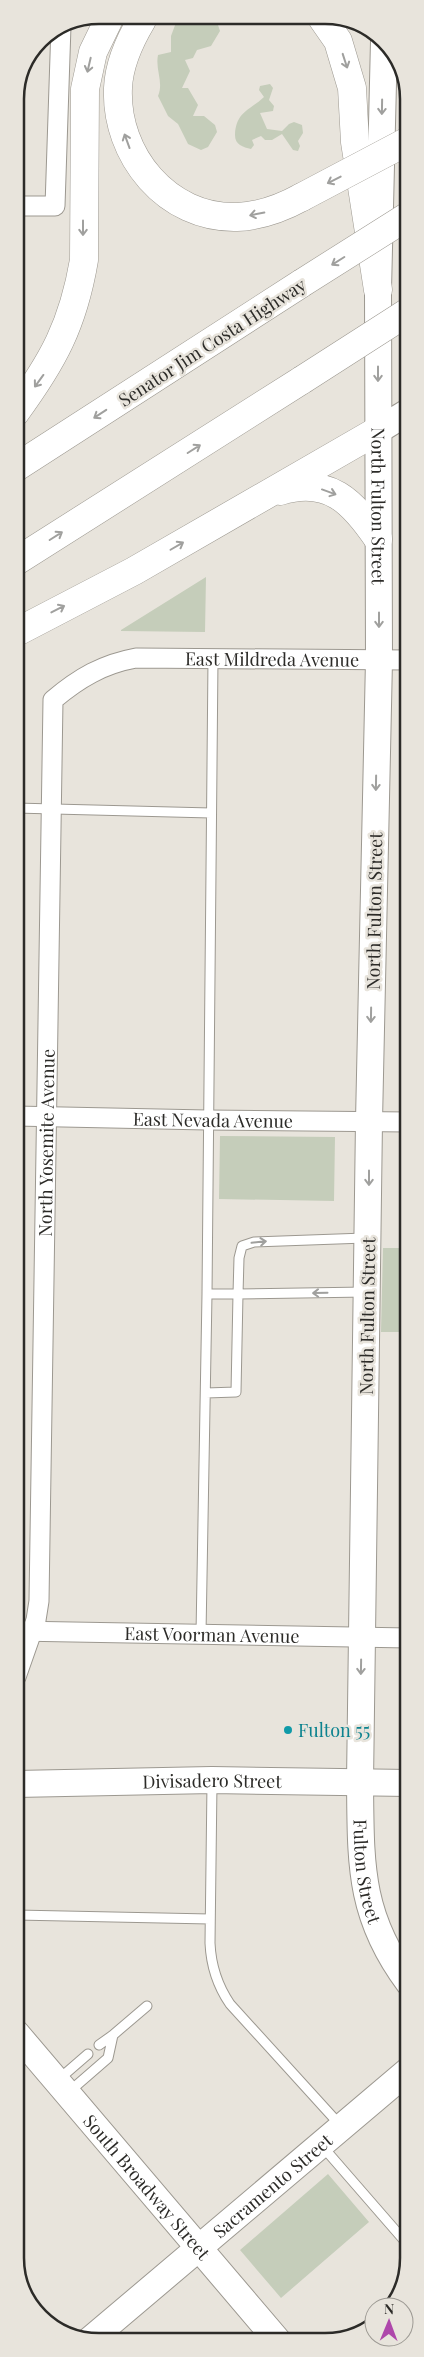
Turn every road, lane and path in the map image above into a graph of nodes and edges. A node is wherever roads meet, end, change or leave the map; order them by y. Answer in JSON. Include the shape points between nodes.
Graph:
{"nodes":[{"id":1,"x":107,"y":24,"type":"edge"},
{"id":2,"x":140,"y":24,"type":"edge"},
{"id":3,"x":326,"y":24,"type":"edge"},
{"id":4,"x":60,"y":35,"type":"edge"},
{"id":5,"x":384,"y":52,"type":"edge"},
{"id":6,"x":400,"y":145,"type":"edge"},
{"id":7,"x":24,"y":206,"type":"edge"},
{"id":8,"x":400,"y":221,"type":"edge"},
{"id":9,"x":378,"y":290,"type":"junction"},
{"id":10,"x":400,"y":317,"type":"edge"},
{"id":11,"x":24,"y":401,"type":"edge"},
{"id":12,"x":400,"y":417,"type":"edge"},
{"id":13,"x":378,"y":431,"type":"junction"},
{"id":14,"x":24,"y":462,"type":"edge"},
{"id":15,"x":264,"y":496,"type":"junction"},
{"id":16,"x":378,"y":539,"type":"junction"},
{"id":17,"x":24,"y":556,"type":"edge"},
{"id":18,"x":24,"y":628,"type":"edge"},
{"id":19,"x":136,"y":658,"type":"joint"},
{"id":20,"x":213,"y":658,"type":"junction"},
{"id":21,"x":379,"y":660,"type":"junction"},
{"id":22,"x":400,"y":660,"type":"edge"},
{"id":23,"x":24,"y":808,"type":"edge"},
{"id":24,"x":51,"y":809,"type":"junction"},
{"id":25,"x":211,"y":813,"type":"junction"},
{"id":26,"x":24,"y":1116,"type":"edge"},
{"id":27,"x":46,"y":1116,"type":"junction"},
{"id":28,"x":207,"y":1120,"type":"junction"},
{"id":29,"x":369,"y":1121,"type":"junction"},
{"id":30,"x":400,"y":1122,"type":"edge"},
{"id":31,"x":369,"y":1238,"type":"junction"},
{"id":32,"x":368,"y":1292,"type":"junction"},
{"id":33,"x":207,"y":1294,"type":"junction"},
{"id":34,"x":238,"y":1294,"type":"junction"},
{"id":35,"x":206,"y":1393,"type":"junction"},
{"id":36,"x":24,"y":1631,"type":"edge"},
{"id":37,"x":201,"y":1634,"type":"junction"},
{"id":38,"x":362,"y":1637,"type":"junction"},
{"id":39,"x":400,"y":1638,"type":"edge"},
{"id":40,"x":212,"y":1780,"type":"junction"},
{"id":41,"x":360,"y":1782,"type":"junction"},
{"id":42,"x":400,"y":1783,"type":"edge"},
{"id":43,"x":24,"y":1784,"type":"edge"},
{"id":44,"x":24,"y":1915,"type":"edge"},
{"id":45,"x":210,"y":1919,"type":"junction"},
{"id":46,"x":400,"y":1969,"type":"edge"},
{"id":47,"x":147,"y":2006,"type":"dead end"},
{"id":48,"x":113,"y":2036,"type":"junction"},
{"id":49,"x":24,"y":2042,"type":"edge"},
{"id":50,"x":100,"y":2045,"type":"dead end"},
{"id":51,"x":88,"y":2054,"type":"dead end"},
{"id":52,"x":400,"y":2078,"type":"edge"},
{"id":53,"x":62,"y":2087,"type":"junction"},
{"id":54,"x":342,"y":2127,"type":"junction"},
{"id":55,"x":321,"y":2145,"type":"junction"},
{"id":56,"x":400,"y":2236,"type":"edge"},
{"id":57,"x":199,"y":2248,"type":"junction"},
{"id":58,"x":98,"y":2333,"type":"edge"},
{"id":59,"x":271,"y":2333,"type":"edge"}],
"edges":[{"from":1,"to":11,"type":"highway","one_way":true,"via":[[93,52],[85,88],[84,260],[81,279],[60,344]]},
{"from":6,"to":2,"type":"highway","one_way":true,"bridge":true,"via":[[282,208],[259,214],[218,216],[176,201],[142,171],[131,153],[119,113],[118,87],[131,39]]},
{"from":3,"to":9,"type":"highway","one_way":true,"via":[[338,41],[352,88],[355,142]]},
{"from":4,"to":7,"type":"street","via":[[54,206]]},
{"from":5,"to":9,"type":"main road","name":"North Fulton Street","one_way":true},
{"from":8,"to":14,"type":"highway","name":"Senator Jim Costa Highway","one_way":true,"bridge":true},
{"from":9,"to":13,"type":"main road","name":"North Fulton Street","one_way":true},
{"from":17,"to":10,"type":"highway","one_way":true,"bridge":true},
{"from":12,"to":13,"type":"main road"},
{"from":13,"to":15,"type":"highway"},
{"from":13,"to":16,"type":"main road","name":"North Fulton Street"},
{"from":15,"to":16,"type":"highway","one_way":true,"via":[[284,490],[318,488],[344,497],[360,512]]},
{"from":18,"to":15,"type":"highway","one_way":true,"via":[[134,571]]},
{"from":16,"to":21,"type":"main road","name":"North Fulton Street","one_way":true},
{"from":19,"to":20,"type":"street","name":"East Mildreda Avenue"},
{"from":19,"to":24,"type":"street","name":"North Yosemite Avenue","via":[[112,662],[70,685],[53,700]]},
{"from":20,"to":21,"type":"street","name":"East Mildreda Avenue"},
{"from":20,"to":25,"type":"lane"},
{"from":21,"to":22,"type":"street","name":"East Mildreda Avenue"},
{"from":21,"to":29,"type":"main road","name":"North Fulton Street","one_way":true},
{"from":23,"to":24,"type":"lane"},
{"from":24,"to":25,"type":"lane"},
{"from":24,"to":27,"type":"street","name":"North Yosemite Avenue"},
{"from":25,"to":28,"type":"lane"},
{"from":26,"to":27,"type":"street","name":"East Nevada Avenue"},
{"from":27,"to":28,"type":"street","name":"East Nevada Avenue"},
{"from":27,"to":36,"type":"street","name":"North Yosemite Avenue","via":[[39,1601]]},
{"from":28,"to":29,"type":"street","name":"East Nevada Avenue"},
{"from":28,"to":33,"type":"lane"},
{"from":29,"to":30,"type":"street","name":"East Nevada Avenue"},
{"from":29,"to":31,"type":"main road","name":"North Fulton Street","one_way":true},
{"from":31,"to":32,"type":"main road","name":"North Fulton Street"},
{"from":34,"to":31,"type":"lane","one_way":true,"via":[[242,1246],[254,1242]]},
{"from":32,"to":34,"type":"lane","one_way":true},
{"from":32,"to":38,"type":"main road","name":"North Fulton Street"},
{"from":33,"to":34,"type":"lane"},
{"from":33,"to":35,"type":"lane"},
{"from":34,"to":35,"type":"lane","via":[[236,1392]]},
{"from":35,"to":37,"type":"lane"},
{"from":36,"to":37,"type":"street","name":"East Voorman Avenue"},
{"from":37,"to":38,"type":"street","name":"East Voorman Avenue"},
{"from":38,"to":39,"type":"street","name":"East Voorman Avenue"},
{"from":38,"to":41,"type":"main road","name":"North Fulton Street","one_way":true},
{"from":40,"to":41,"type":"main road","name":"Divisadero Street"},
{"from":40,"to":43,"type":"main road","name":"Divisadero Street"},
{"from":40,"to":45,"type":"lane"},
{"from":41,"to":42,"type":"main road","name":"Divisadero Street"},
{"from":41,"to":46,"type":"main road","name":"Fulton Street","via":[[366,1892],[374,1921]]},
{"from":44,"to":45,"type":"lane"},
{"from":45,"to":54,"type":"lane","via":[[212,1964],[223,1994]]},
{"from":47,"to":48,"type":"lane"},
{"from":48,"to":50,"type":"lane"},
{"from":48,"to":53,"type":"lane","via":[[108,2058]]},
{"from":49,"to":53,"type":"main road","name":"South Broadway Street"},
{"from":51,"to":53,"type":"lane"},
{"from":52,"to":54,"type":"main road","name":"Sacramento Street"},
{"from":53,"to":57,"type":"main road","name":"South Broadway Street"},
{"from":54,"to":55,"type":"main road","name":"Sacramento Street"},
{"from":55,"to":56,"type":"lane"},
{"from":55,"to":57,"type":"main road","name":"Sacramento Street"},
{"from":57,"to":58,"type":"main road","name":"Sacramento Street"},
{"from":57,"to":59,"type":"main road","name":"South Broadway Street"}]}
